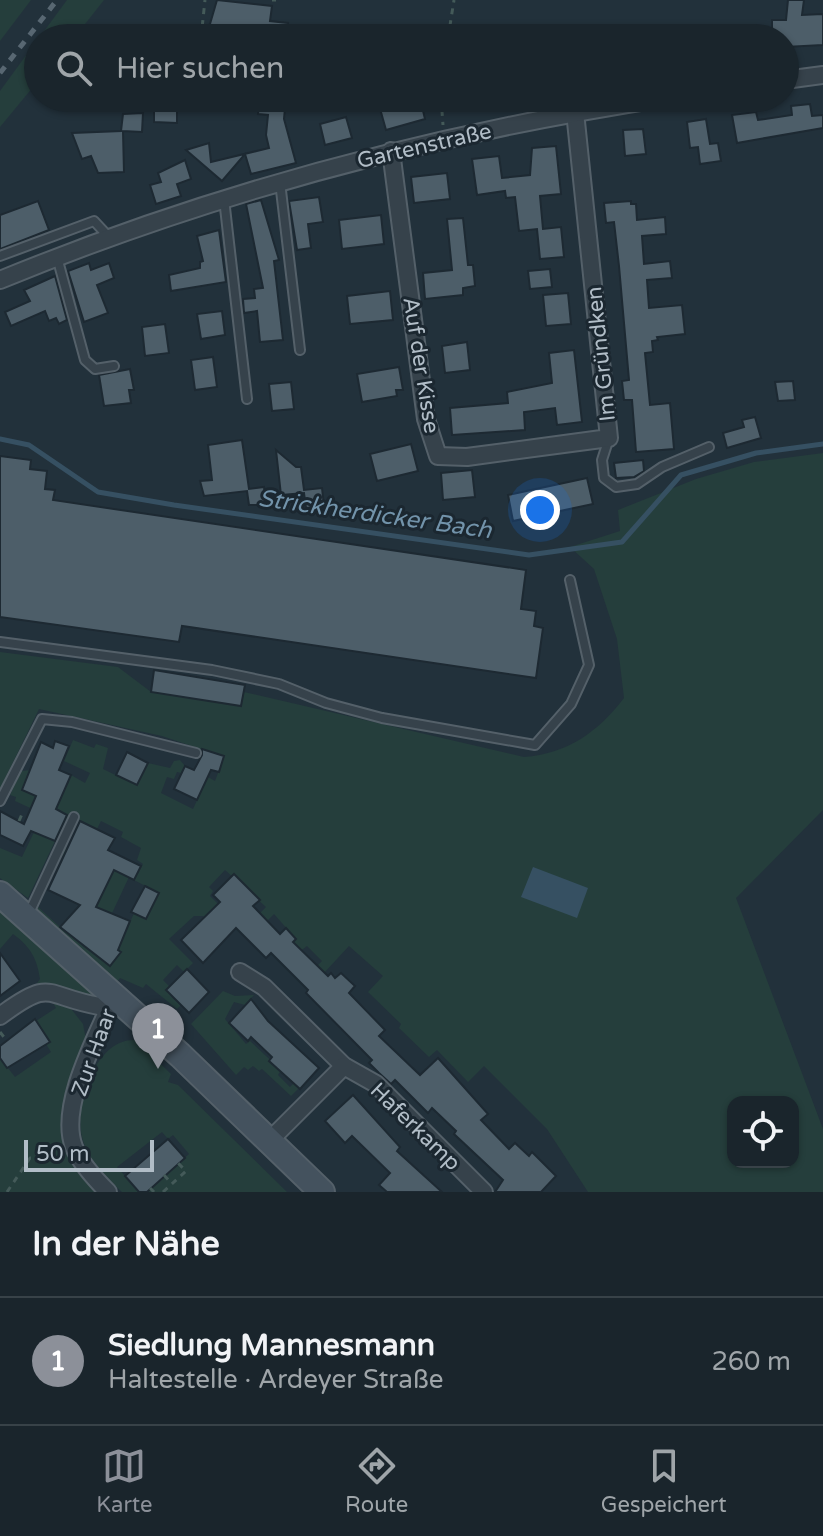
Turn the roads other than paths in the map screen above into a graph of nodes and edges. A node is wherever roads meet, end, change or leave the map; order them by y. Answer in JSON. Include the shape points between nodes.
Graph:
{"nodes":[{"id":1,"x":823,"y":75,"type":"edge"},
{"id":2,"x":799,"y":78,"type":"edge"},
{"id":3,"x":575,"y":112,"type":"joint"},
{"id":4,"x":391,"y":151,"type":"junction"},
{"id":5,"x":280,"y":182,"type":"junction"},
{"id":6,"x":224,"y":199,"type":"junction"},
{"id":7,"x":108,"y":236,"type":"junction"},
{"id":8,"x":0,"y":256,"type":"edge"},
{"id":9,"x":57,"y":257,"type":"junction"},
{"id":10,"x":0,"y":280,"type":"edge"},
{"id":11,"x":300,"y":350,"type":"dead end"},
{"id":12,"x":114,"y":366,"type":"dead end"},
{"id":13,"x":247,"y":399,"type":"dead end"},
{"id":14,"x":609,"y":438,"type":"junction"},
{"id":15,"x":709,"y":447,"type":"dead end"},
{"id":16,"x":570,"y":580,"type":"dead end"},
{"id":17,"x":0,"y":642,"type":"edge"},
{"id":18,"x":196,"y":753,"type":"dead end"},
{"id":19,"x":0,"y":801,"type":"edge"},
{"id":20,"x":74,"y":817,"type":"dead end"},
{"id":21,"x":0,"y":894,"type":"edge"},
{"id":22,"x":27,"y":918,"type":"junction"},
{"id":23,"x":240,"y":972,"type":"dead end"},
{"id":24,"x":114,"y":997,"type":"junction"},
{"id":25,"x":0,"y":1016,"type":"edge"},
{"id":26,"x":344,"y":1066,"type":"junction"},
{"id":27,"x":270,"y":1140,"type":"junction"},
{"id":28,"x":108,"y":1192,"type":"edge"},
{"id":29,"x":322,"y":1192,"type":"edge"},
{"id":30,"x":484,"y":1192,"type":"edge"}],
"edges":[{"from":1,"to":2,"type":"street"},
{"from":3,"to":4,"type":"street","name":"Gartenstraße"},
{"from":3,"to":14,"type":"street","name":"Im Gründken"},
{"from":4,"to":5,"type":"street","name":"Gartenstraße"},
{"from":4,"to":14,"type":"street","name":"Auf der Kisse","via":[[426,419],[438,456],[467,457]]},
{"from":5,"to":6,"type":"street","name":"Gartenstraße"},
{"from":5,"to":11,"type":"lane"},
{"from":6,"to":7,"type":"street","name":"Gartenstraße"},
{"from":6,"to":13,"type":"lane"},
{"from":7,"to":8,"type":"lane","via":[[94,221]]},
{"from":7,"to":9,"type":"street","name":"Gartenstraße"},
{"from":9,"to":10,"type":"street","name":"Gartenstraße"},
{"from":9,"to":12,"type":"lane","via":[[85,360],[95,369]]},
{"from":14,"to":15,"type":"lane","name":"Im Gründken","via":[[602,460],[604,478],[616,487],[637,484]]},
{"from":16,"to":17,"type":"lane","via":[[589,665],[571,704],[535,745],[382,718],[279,684],[212,670]]},
{"from":18,"to":19,"type":"lane","via":[[42,719]]},
{"from":20,"to":22,"type":"lane"},
{"from":21,"to":22,"type":"main road"},
{"from":22,"to":24,"type":"main road"},
{"from":23,"to":26,"type":"street","name":"Haferkamp","via":[[264,987]]},
{"from":24,"to":25,"type":"street","via":[[99,1006],[58,993],[30,993]]},
{"from":24,"to":27,"type":"main road"},
{"from":24,"to":28,"type":"street","name":"Zur Haar","via":[[77,1089],[71,1119],[73,1146]]},
{"from":26,"to":27,"type":"street"},
{"from":26,"to":30,"type":"street","name":"Haferkamp","via":[[376,1084]]},
{"from":27,"to":29,"type":"main road"}]}
